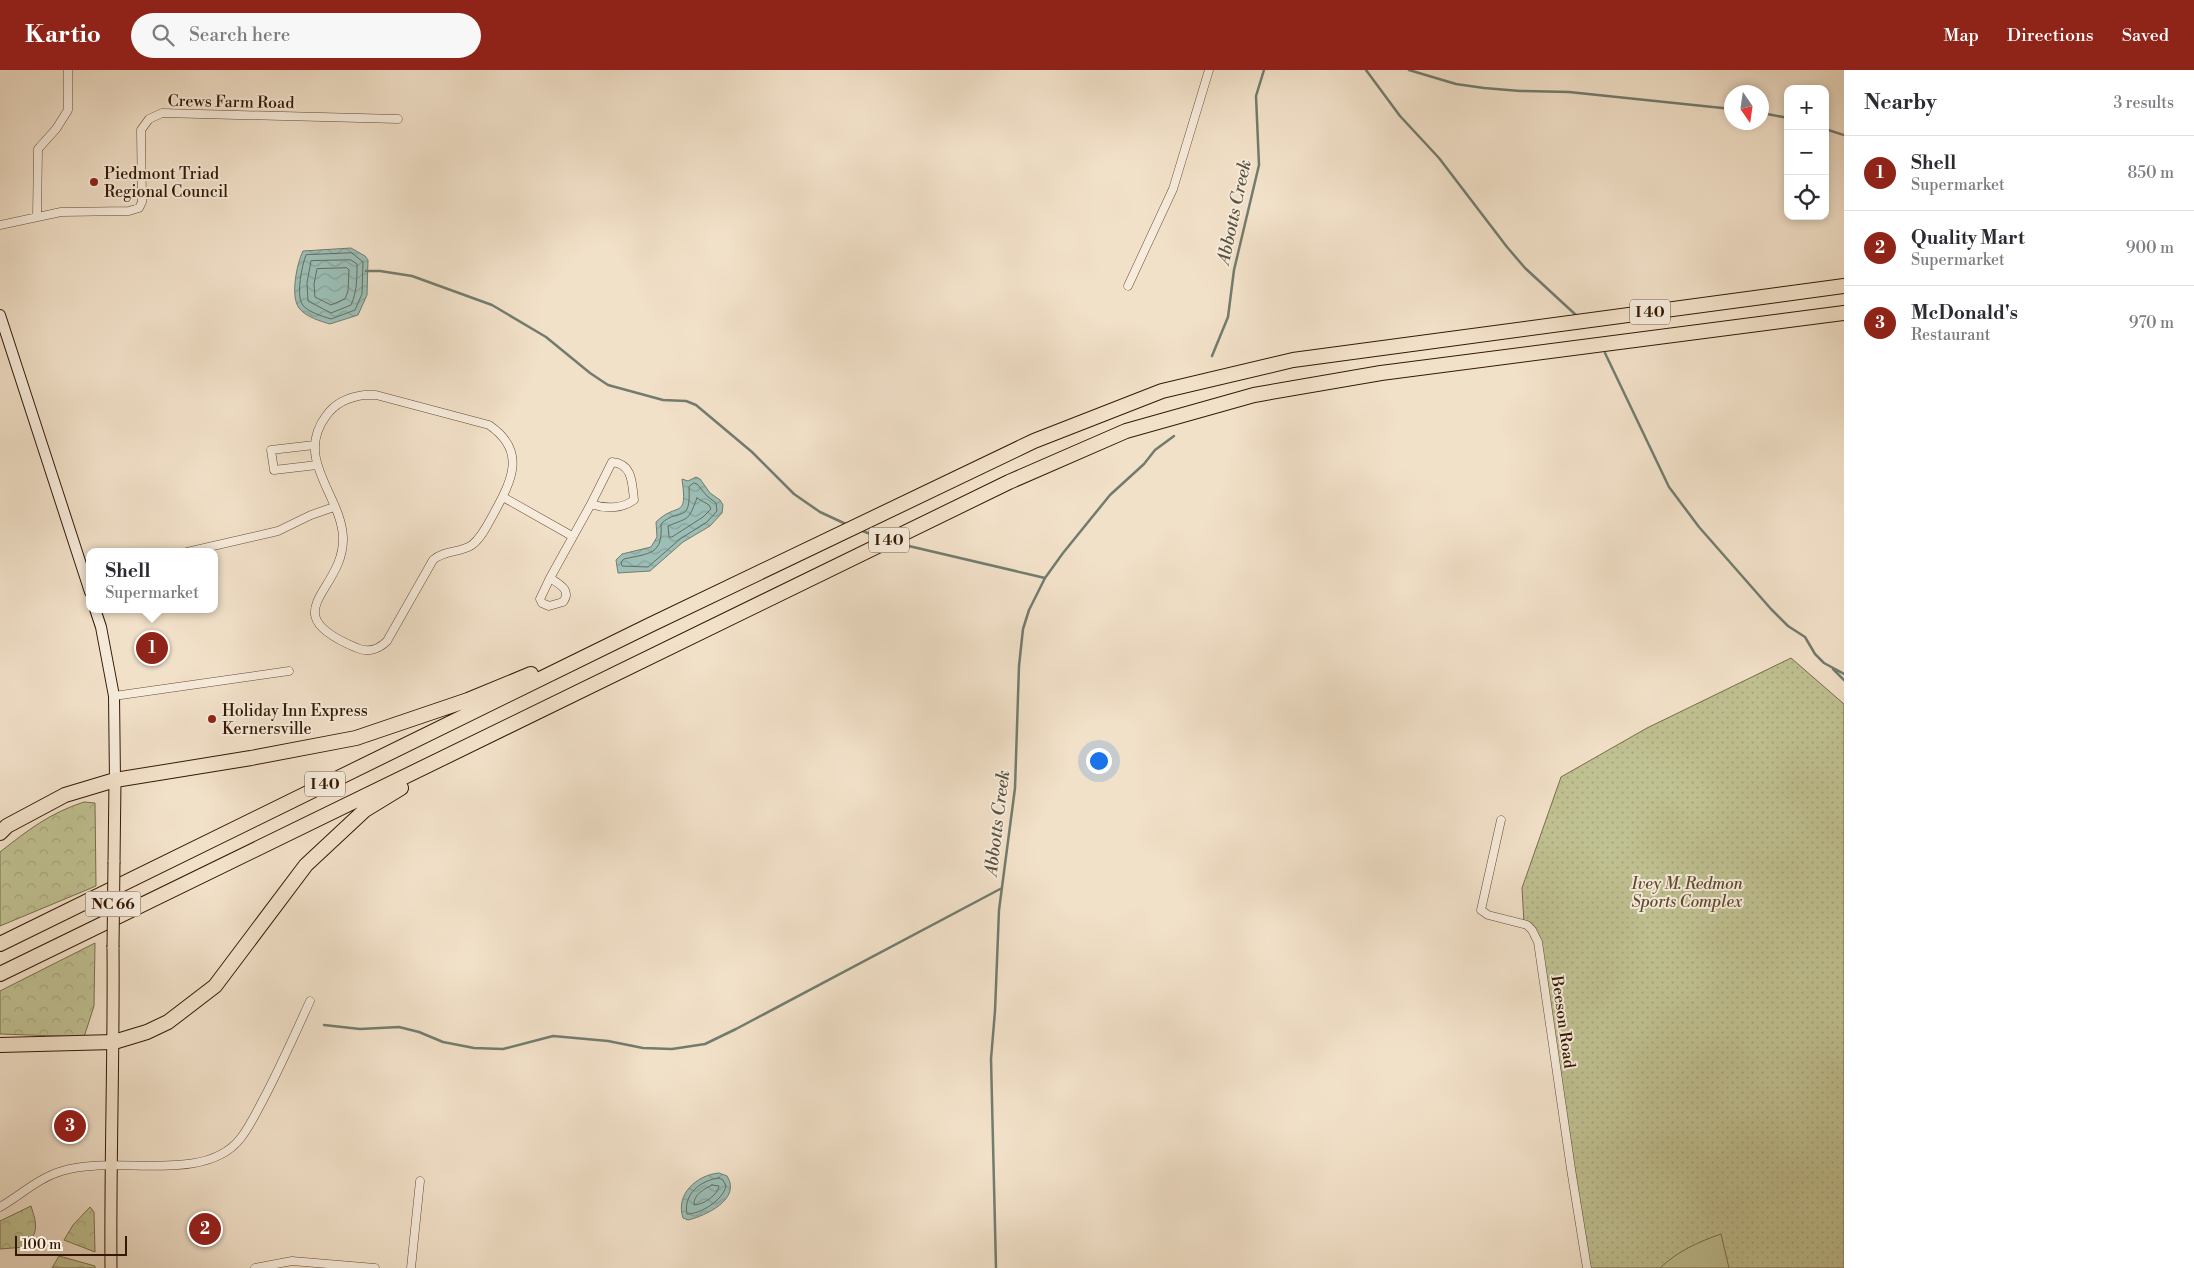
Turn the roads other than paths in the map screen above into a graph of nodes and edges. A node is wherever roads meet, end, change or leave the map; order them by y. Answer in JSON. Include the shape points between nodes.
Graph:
{"nodes":[{"id":1,"x":68,"y":70,"type":"edge"},
{"id":2,"x":1209,"y":70,"type":"edge"},
{"id":3,"x":398,"y":119,"type":"dead end"},
{"id":4,"x":37,"y":217,"type":"junction"},
{"id":5,"x":0,"y":225,"type":"edge"},
{"id":6,"x":1128,"y":286,"type":"dead end"},
{"id":7,"x":1844,"y":286,"type":"edge"},
{"id":8,"x":1844,"y":313,"type":"edge"},
{"id":9,"x":0,"y":315,"type":"edge"},
{"id":10,"x":314,"y":445,"type":"junction"},
{"id":11,"x":316,"y":465,"type":"junction"},
{"id":12,"x":502,"y":497,"type":"junction"},
{"id":13,"x":591,"y":504,"type":"junction"},
{"id":14,"x":334,"y":507,"type":"junction"},
{"id":15,"x":572,"y":536,"type":"junction"},
{"id":16,"x":204,"y":548,"type":"edge"},
{"id":17,"x":86,"y":572,"type":"edge"},
{"id":18,"x":550,"y":578,"type":"dead end"},
{"id":19,"x":96,"y":613,"type":"edge"},
{"id":20,"x":650,"y":625,"type":"junction"},
{"id":21,"x":289,"y":671,"type":"dead end"},
{"id":22,"x":114,"y":696,"type":"junction"},
{"id":23,"x":513,"y":725,"type":"junction"},
{"id":24,"x":115,"y":780,"type":"junction"},
{"id":25,"x":1501,"y":820,"type":"dead end"},
{"id":26,"x":0,"y":833,"type":"edge"},
{"id":27,"x":0,"y":944,"type":"edge"},
{"id":28,"x":0,"y":974,"type":"edge"},
{"id":29,"x":310,"y":1001,"type":"dead end"},
{"id":30,"x":114,"y":1042,"type":"junction"},
{"id":31,"x":0,"y":1045,"type":"edge"},
{"id":32,"x":110,"y":1164,"type":"junction"},
{"id":33,"x":420,"y":1181,"type":"dead end"},
{"id":34,"x":0,"y":1207,"type":"edge"},
{"id":35,"x":111,"y":1268,"type":"edge"},
{"id":36,"x":255,"y":1268,"type":"edge"},
{"id":37,"x":375,"y":1268,"type":"edge"},
{"id":38,"x":411,"y":1268,"type":"edge"},
{"id":39,"x":1587,"y":1268,"type":"edge"}],
"edges":[{"from":1,"to":4,"type":"street","via":[[68,110],[38,149]]},
{"from":2,"to":6,"type":"street","via":[[1173,189]]},
{"from":3,"to":4,"type":"street","name":"Crews Farm Road","via":[[162,113],[149,119],[142,127],[142,202],[139,208]]},
{"from":4,"to":5,"type":"street","name":"Crews Farm Road"},
{"from":7,"to":20,"type":"highway","number":"I 40","via":[[1293,360],[1162,391],[1034,441]]},
{"from":8,"to":23,"type":"highway","number":"I 40","via":[[1381,373],[1254,394],[1126,430],[1009,482]]},
{"from":9,"to":17,"type":"main road"},
{"from":10,"to":11,"type":"street"},
{"from":10,"to":11,"type":"street","via":[[271,450],[274,470]]},
{"from":10,"to":12,"type":"street","via":[[318,429],[328,412],[346,400],[364,395],[376,395],[479,421],[497,430],[512,455],[512,474]]},
{"from":11,"to":14,"type":"street"},
{"from":12,"to":14,"type":"street","via":[[477,541],[433,560],[387,641],[372,650],[356,648],[322,629],[314,617],[316,605],[337,566],[343,546]]},
{"from":12,"to":15,"type":"street"},
{"from":13,"to":13,"type":"street","via":[[601,508],[616,507],[634,500],[626,466],[612,462]]},
{"from":13,"to":15,"type":"street"},
{"from":14,"to":16,"type":"street","via":[[278,531]]},
{"from":15,"to":18,"type":"street"},
{"from":19,"to":22,"type":"main road","number":"NC 66"},
{"from":20,"to":24,"type":"highway","via":[[468,700],[356,738]]},
{"from":20,"to":27,"type":"highway","number":"I 40"},
{"from":21,"to":22,"type":"street"},
{"from":22,"to":24,"type":"main road","number":"NC 66"},
{"from":23,"to":28,"type":"highway","number":"I 40"},
{"from":23,"to":30,"type":"highway","via":[[433,768],[365,810],[306,865],[215,986],[168,1022]]},
{"from":24,"to":26,"type":"highway","via":[[64,795]]},
{"from":24,"to":30,"type":"main road","number":"NC 66","bridge":true},
{"from":25,"to":39,"type":"street","name":"Beeson Road","via":[[1480,910],[1528,925],[1538,942]]},
{"from":29,"to":32,"type":"street","via":[[253,1119],[233,1146],[212,1158],[188,1164]]},
{"from":30,"to":31,"type":"highway"},
{"from":30,"to":32,"type":"main road","number":"NC 66"},
{"from":32,"to":34,"type":"street","via":[[63,1170],[40,1180]]},
{"from":32,"to":35,"type":"main road","number":"NC 66"},
{"from":33,"to":38,"type":"street"},
{"from":36,"to":37,"type":"street","via":[[292,1261]]}]}
